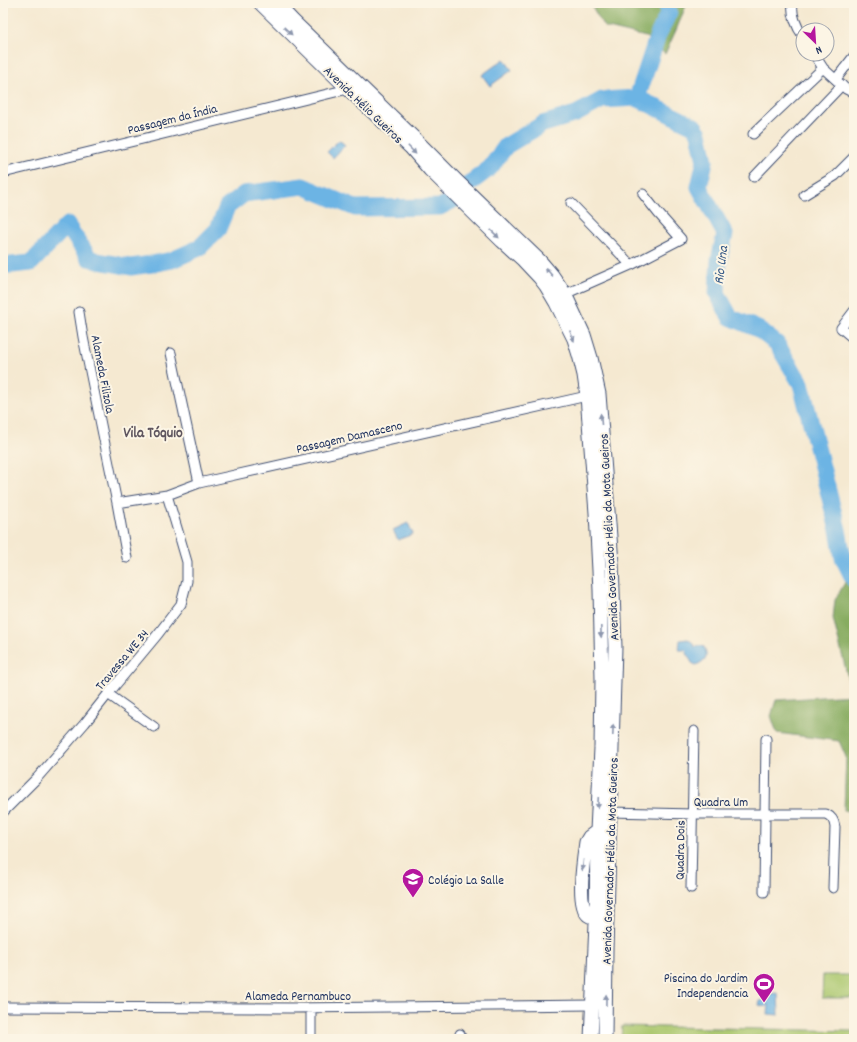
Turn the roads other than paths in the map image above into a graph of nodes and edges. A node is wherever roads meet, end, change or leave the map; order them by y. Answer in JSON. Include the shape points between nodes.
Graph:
{"nodes":[{"id":1,"x":260,"y":3,"type":"edge"},
{"id":2,"x":276,"y":3,"type":"edge"},
{"id":3,"x":285,"y":3,"type":"edge"},
{"id":4,"x":793,"y":3,"type":"edge"},
{"id":5,"x":293,"y":21,"type":"junction"},
{"id":6,"x":795,"y":22,"type":"edge"},
{"id":7,"x":854,"y":56,"type":"edge"},
{"id":8,"x":819,"y":62,"type":"edge"},
{"id":9,"x":823,"y":68,"type":"junction"},
{"id":10,"x":839,"y":82,"type":"junction"},
{"id":11,"x":348,"y":89,"type":"junction"},
{"id":12,"x":854,"y":93,"type":"edge"},
{"id":13,"x":753,"y":134,"type":"dead end"},
{"id":14,"x":854,"y":158,"type":"edge"},
{"id":15,"x":3,"y":173,"type":"edge"},
{"id":16,"x":754,"y":177,"type":"dead end"},
{"id":17,"x":453,"y":186,"type":"junction"},
{"id":18,"x":643,"y":194,"type":"dead end"},
{"id":19,"x":804,"y":195,"type":"dead end"},
{"id":20,"x":470,"y":202,"type":"junction"},
{"id":21,"x":571,"y":203,"type":"dead end"},
{"id":22,"x":631,"y":265,"type":"junction"},
{"id":23,"x":565,"y":294,"type":"junction"},
{"id":24,"x":854,"y":311,"type":"edge"},
{"id":25,"x":79,"y":312,"type":"dead end"},
{"id":26,"x":854,"y":339,"type":"edge"},
{"id":27,"x":171,"y":353,"type":"dead end"},
{"id":28,"x":587,"y":396,"type":"junction"},
{"id":29,"x":199,"y":483,"type":"junction"},
{"id":30,"x":167,"y":495,"type":"junction"},
{"id":31,"x":118,"y":504,"type":"junction"},
{"id":32,"x":127,"y":558,"type":"dead end"},
{"id":33,"x":108,"y":694,"type":"junction"},
{"id":34,"x":154,"y":727,"type":"dead end"},
{"id":35,"x":694,"y":731,"type":"dead end"},
{"id":36,"x":766,"y":739,"type":"dead end"},
{"id":37,"x":3,"y":812,"type":"edge"},
{"id":38,"x":610,"y":812,"type":"junction"},
{"id":39,"x":693,"y":814,"type":"junction"},
{"id":40,"x":766,"y":814,"type":"junction"},
{"id":41,"x":691,"y":888,"type":"dead end"},
{"id":42,"x":833,"y":888,"type":"dead end"},
{"id":43,"x":764,"y":892,"type":"dead end"},
{"id":44,"x":602,"y":918,"type":"junction"},
{"id":45,"x":592,"y":1005,"type":"junction"},
{"id":46,"x":3,"y":1007,"type":"edge"},
{"id":47,"x":311,"y":1008,"type":"junction"},
{"id":48,"x":311,"y":1039,"type":"edge"},
{"id":49,"x":591,"y":1039,"type":"edge"},
{"id":50,"x":605,"y":1039,"type":"edge"}],
"edges":[{"from":1,"to":11,"type":"main road","name":"Avenida Hélio Gueiros","one_way":true},
{"from":2,"to":5,"type":"main road","name":"Avenida Hélio Gueiros"},
{"from":3,"to":5,"type":"main road"},
{"from":4,"to":6,"type":"street"},
{"from":5,"to":17,"type":"main road","name":"Avenida Hélio Gueiros","via":[[414,138]]},
{"from":7,"to":10,"type":"street"},
{"from":8,"to":9,"type":"street"},
{"from":9,"to":10,"type":"street"},
{"from":9,"to":13,"type":"street"},
{"from":10,"to":12,"type":"street"},
{"from":10,"to":16,"type":"street"},
{"from":11,"to":15,"type":"street","name":"Passagem da Índia"},
{"from":11,"to":17,"type":"main road","name":"Avenida Hélio Gueiros","one_way":true,"via":[[411,148],[430,170]]},
{"from":14,"to":19,"type":"street","via":[[835,176]]},
{"from":17,"to":20,"type":"main road","name":"Avenida Hélio Gueiros"},
{"from":18,"to":22,"type":"street","via":[[681,239]]},
{"from":23,"to":20,"type":"main road","name":"Avenida Governador Hélio da Mota Gueiros","one_way":true,"via":[[552,275],[521,242]]},
{"from":20,"to":28,"type":"main road","name":"Avenida Governador Hélio da Mota Gueiros","one_way":true,"via":[[546,286],[574,339]]},
{"from":21,"to":22,"type":"street"},
{"from":22,"to":23,"type":"street"},
{"from":38,"to":23,"type":"main road","name":"Avenida Governador Hélio da Mota Gueiros","one_way":true,"via":[[614,595],[599,394],[584,334]]},
{"from":24,"to":26,"type":"street","via":[[841,328]]},
{"from":25,"to":31,"type":"street","name":"Alameda Filizola"},
{"from":27,"to":29,"type":"street"},
{"from":28,"to":29,"type":"street","name":"Passagem Damasceno"},
{"from":28,"to":44,"type":"main road","name":"Avenida Governador Hélio da Mota Gueiros","one_way":true,"via":[[596,513],[602,679],[597,830],[586,842],[582,902],[589,916]]},
{"from":29,"to":30,"type":"street","name":"Passagem Damasceno"},
{"from":30,"to":31,"type":"street","name":"Passagem Damasceno"},
{"from":30,"to":33,"type":"street","name":"Travessa WE 34","via":[[186,562],[187,581],[181,604]]},
{"from":31,"to":32,"type":"street","name":"Alameda Filizola"},
{"from":33,"to":34,"type":"street"},
{"from":33,"to":37,"type":"street","name":"Travessa WE 34","via":[[37,778]]},
{"from":35,"to":39,"type":"street","name":"Quadra Dois"},
{"from":36,"to":40,"type":"street"},
{"from":38,"to":39,"type":"street","name":"Quadra Um"},
{"from":38,"to":44,"type":"main road","name":"Avenida Governador Hélio da Mota Gueiros"},
{"from":39,"to":40,"type":"street","name":"Quadra Um"},
{"from":39,"to":41,"type":"street","name":"Quadra Dois"},
{"from":40,"to":42,"type":"street","name":"Quadra Um","via":[[830,816],[835,827]]},
{"from":40,"to":43,"type":"street"},
{"from":44,"to":45,"type":"main road"},
{"from":50,"to":44,"type":"main road","name":"Avenida Governador Hélio da Mota Gueiros","one_way":true},
{"from":45,"to":47,"type":"street","name":"Alameda Pernambuco"},
{"from":45,"to":49,"type":"main road"},
{"from":46,"to":47,"type":"street","name":"Alameda Pernambuco"},
{"from":47,"to":48,"type":"street"}]}
